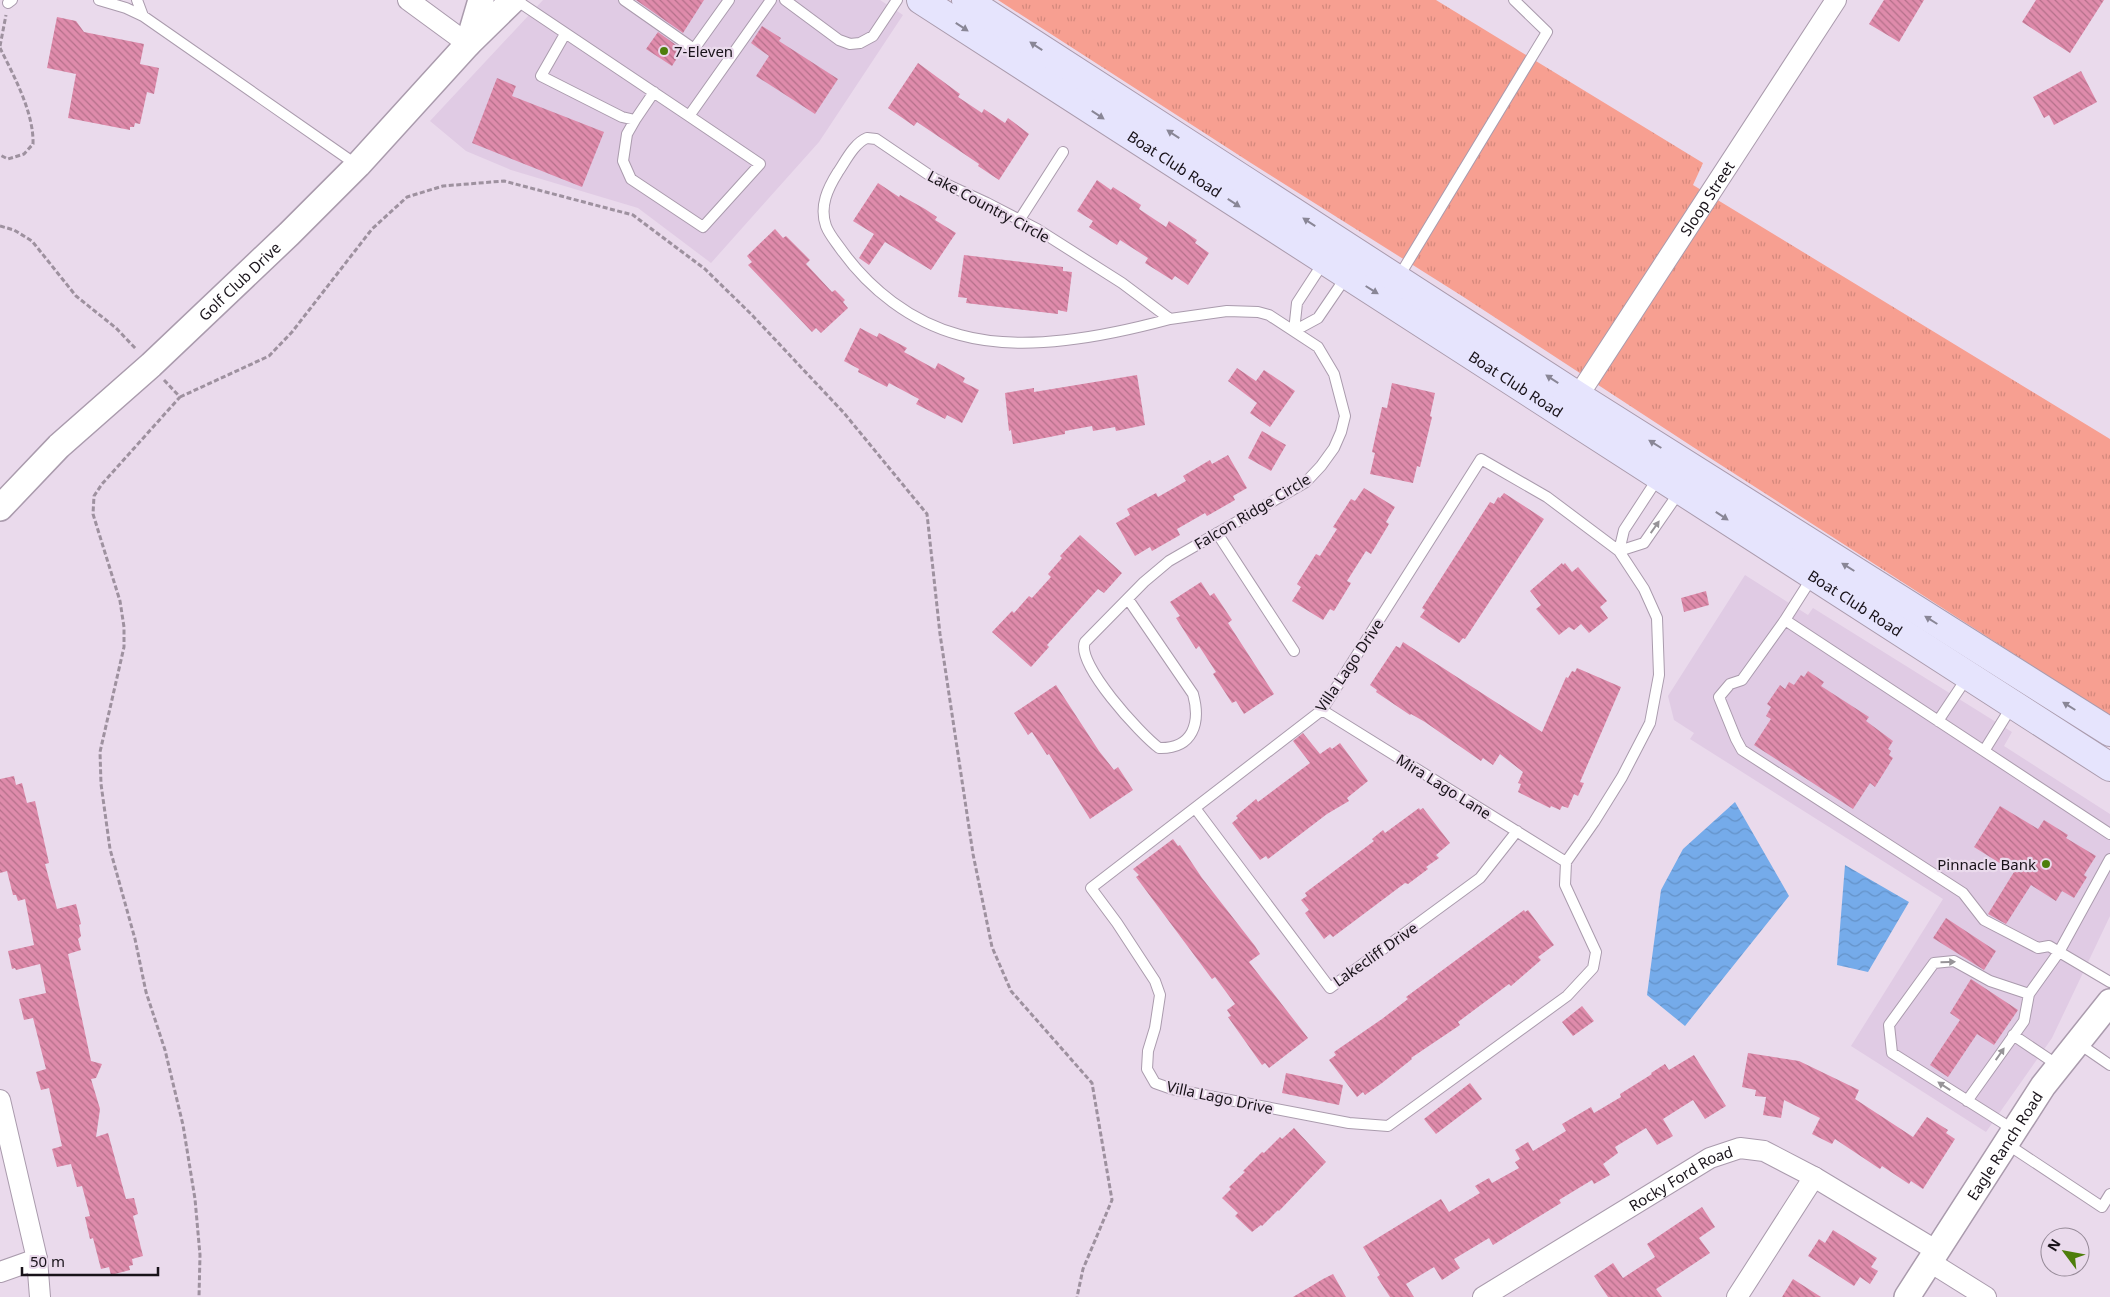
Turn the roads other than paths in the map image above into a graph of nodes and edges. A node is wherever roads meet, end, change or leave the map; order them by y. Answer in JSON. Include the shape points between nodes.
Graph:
{"nodes":[{"id":1,"x":99,"y":0,"type":"edge"},
{"id":2,"x":137,"y":0,"type":"edge"},
{"id":3,"x":408,"y":0,"type":"edge"},
{"id":4,"x":481,"y":0,"type":"edge"},
{"id":5,"x":514,"y":0,"type":"edge"},
{"id":6,"x":624,"y":0,"type":"edge"},
{"id":7,"x":729,"y":0,"type":"edge"},
{"id":8,"x":771,"y":0,"type":"edge"},
{"id":9,"x":785,"y":0,"type":"edge"},
{"id":10,"x":897,"y":0,"type":"edge"},
{"id":11,"x":921,"y":0,"type":"edge"},
{"id":12,"x":966,"y":0,"type":"edge"},
{"id":13,"x":1514,"y":0,"type":"edge"},
{"id":14,"x":1836,"y":0,"type":"edge"},
{"id":15,"x":143,"y":16,"type":"junction"},
{"id":16,"x":565,"y":34,"type":"junction"},
{"id":17,"x":468,"y":44,"type":"junction"},
{"id":18,"x":654,"y":92,"type":"junction"},
{"id":19,"x":690,"y":116,"type":"junction"},
{"id":20,"x":635,"y":120,"type":"junction"},
{"id":21,"x":1062,"y":152,"type":"dead end"},
{"id":22,"x":358,"y":165,"type":"junction"},
{"id":23,"x":1020,"y":219,"type":"junction"},
{"id":24,"x":1325,"y":260,"type":"junction"},
{"id":25,"x":1349,"y":261,"type":"junction"},
{"id":26,"x":1398,"y":279,"type":"junction"},
{"id":27,"x":1170,"y":319,"type":"junction"},
{"id":28,"x":1294,"y":331,"type":"junction"},
{"id":29,"x":1578,"y":396,"type":"junction"},
{"id":30,"x":1677,"y":475,"type":"junction"},
{"id":31,"x":0,"y":508,"type":"edge"},
{"id":32,"x":1217,"y":533,"type":"junction"},
{"id":33,"x":1619,"y":551,"type":"junction"},
{"id":34,"x":1814,"y":575,"type":"junction"},
{"id":35,"x":1128,"y":599,"type":"junction"},
{"id":36,"x":1786,"y":620,"type":"junction"},
{"id":37,"x":1294,"y":651,"type":"dead end"},
{"id":38,"x":1968,"y":676,"type":"junction"},
{"id":39,"x":2012,"y":705,"type":"junction"},
{"id":40,"x":1322,"y":710,"type":"junction"},
{"id":41,"x":1938,"y":721,"type":"junction"},
{"id":42,"x":2110,"y":732,"type":"edge"},
{"id":43,"x":1984,"y":751,"type":"junction"},
{"id":44,"x":2110,"y":767,"type":"edge"},
{"id":45,"x":1195,"y":808,"type":"junction"},
{"id":46,"x":1517,"y":832,"type":"junction"},
{"id":47,"x":2110,"y":834,"type":"edge"},
{"id":48,"x":2110,"y":860,"type":"edge"},
{"id":49,"x":1566,"y":862,"type":"junction"},
{"id":50,"x":2059,"y":952,"type":"junction"},
{"id":51,"x":2029,"y":994,"type":"junction"},
{"id":52,"x":2110,"y":998,"type":"edge"},
{"id":53,"x":2012,"y":1036,"type":"junction"},
{"id":54,"x":2077,"y":1043,"type":"junction"},
{"id":55,"x":2110,"y":1065,"type":"edge"},
{"id":56,"x":2059,"y":1066,"type":"junction"},
{"id":57,"x":0,"y":1100,"type":"edge"},
{"id":58,"x":1967,"y":1101,"type":"junction"},
{"id":59,"x":2010,"y":1137,"type":"junction"},
{"id":60,"x":1814,"y":1177,"type":"junction"},
{"id":61,"x":2110,"y":1194,"type":"edge"},
{"id":62,"x":1933,"y":1256,"type":"junction"},
{"id":63,"x":37,"y":1260,"type":"junction"},
{"id":64,"x":0,"y":1272,"type":"edge"},
{"id":65,"x":40,"y":1297,"type":"edge"},
{"id":66,"x":1483,"y":1297,"type":"edge"},
{"id":67,"x":1737,"y":1297,"type":"edge"},
{"id":68,"x":1907,"y":1297,"type":"edge"},
{"id":69,"x":1986,"y":1297,"type":"edge"}],
"edges":[{"from":1,"to":15,"type":"lane"},
{"from":2,"to":15,"type":"lane"},
{"from":3,"to":17,"type":"street"},
{"from":4,"to":17,"type":"street","name":"Golf Club Drive"},
{"from":5,"to":16,"type":"lane"},
{"from":5,"to":17,"type":"street","name":"Golf Club Drive"},
{"from":6,"to":7,"type":"lane","via":[[694,49]]},
{"from":8,"to":19,"type":"lane"},
{"from":9,"to":10,"type":"lane","via":[[839,40],[850,44],[873,36]]},
{"from":11,"to":24,"type":"main road","name":"Boat Club Road","one_way":true},
{"from":25,"to":12,"type":"main road","name":"Boat Club Road","one_way":true},
{"from":13,"to":26,"type":"lane","via":[[1547,32]]},
{"from":14,"to":29,"type":"street","name":"Sloop Street"},
{"from":15,"to":22,"type":"lane"},
{"from":16,"to":18,"type":"lane"},
{"from":16,"to":20,"type":"lane","via":[[541,76],[622,117]]},
{"from":17,"to":22,"type":"street","name":"Golf Club Drive"},
{"from":18,"to":19,"type":"lane"},
{"from":18,"to":20,"type":"lane"},
{"from":19,"to":20,"type":"lane","via":[[760,164],[702,227],[631,180],[623,161],[627,134]]},
{"from":21,"to":23,"type":"lane"},
{"from":22,"to":31,"type":"street","name":"Golf Club Drive","via":[[260,262],[59,446]]},
{"from":23,"to":27,"type":"lane","name":"Lake Country Circle","via":[[1100,268]]},
{"from":23,"to":27,"type":"lane","name":"Lake Country Circle","via":[[942,183],[871,138],[862,140],[855,148],[824,200],[826,226],[866,279],[915,317],[961,336],[1019,342],[1092,337]]},
{"from":24,"to":25,"type":"main road","name":"Boat Club Road"},
{"from":24,"to":28,"type":"lane","via":[[1297,303]]},
{"from":25,"to":26,"type":"main road","name":"Boat Club Road"},
{"from":25,"to":28,"type":"lane","via":[[1318,318]]},
{"from":25,"to":30,"type":"main road","name":"Boat Club Road","one_way":true},
{"from":29,"to":26,"type":"main road","name":"Boat Club Road","one_way":true},
{"from":27,"to":28,"type":"lane","name":"Lake Country Circle","via":[[1227,311],[1258,312]]},
{"from":28,"to":32,"type":"lane","name":"Falcon Ridge Circle","via":[[1318,347],[1334,374],[1345,416],[1341,432],[1334,448],[1306,482]]},
{"from":30,"to":29,"type":"main road","name":"Boat Club Road","one_way":true},
{"from":30,"to":33,"type":"lane","via":[[1624,530]]},
{"from":33,"to":30,"type":"lane","one_way":true,"via":[[1644,543]]},
{"from":30,"to":34,"type":"main road","name":"Boat Club Road","one_way":true},
{"from":42,"to":30,"type":"main road","name":"Boat Club Road","one_way":true},
{"from":32,"to":35,"type":"lane","name":"Falcon Ridge Circle","via":[[1169,561]]},
{"from":32,"to":37,"type":"lane"},
{"from":33,"to":40,"type":"lane","name":"Villa Lago Drive","via":[[1547,497],[1481,459]]},
{"from":33,"to":49,"type":"lane","name":"Villa Lago Drive","via":[[1644,589],[1657,618],[1659,674],[1650,723],[1617,784]]},
{"from":34,"to":36,"type":"lane"},
{"from":34,"to":38,"type":"main road","name":"Boat Club Road"},
{"from":35,"to":35,"type":"lane","name":"Falcon Ridge Circle","via":[[1193,694],[1196,705],[1194,726],[1190,736],[1177,746],[1159,748],[1146,738],[1107,693],[1084,649],[1090,634]]},
{"from":36,"to":41,"type":"lane"},
{"from":36,"to":50,"type":"lane","via":[[1742,680],[1730,684],[1719,697],[1742,750],[1963,893],[1984,920],[2038,948],[2049,946]]},
{"from":38,"to":39,"type":"main road","name":"Boat Club Road"},
{"from":38,"to":41,"type":"lane"},
{"from":39,"to":43,"type":"lane"},
{"from":39,"to":44,"type":"main road","name":"Boat Club Road"},
{"from":40,"to":45,"type":"lane","name":"Villa Lago Drive"},
{"from":40,"to":46,"type":"lane","name":"Mira Lago Lane"},
{"from":41,"to":43,"type":"lane"},
{"from":43,"to":47,"type":"lane"},
{"from":45,"to":46,"type":"lane","name":"Lakecliff Drive","via":[[1330,988],[1480,878]]},
{"from":45,"to":49,"type":"lane","name":"Villa Lago Drive","via":[[1091,888],[1117,922],[1155,981],[1160,995],[1147,1069],[1154,1082],[1172,1089],[1349,1124],[1388,1126],[1567,996],[1593,968],[1596,952],[1564,885]]},
{"from":46,"to":49,"type":"lane","name":"Mira Lago Lane"},
{"from":48,"to":50,"type":"lane"},
{"from":50,"to":51,"type":"lane"},
{"from":50,"to":52,"type":"lane"},
{"from":51,"to":53,"type":"lane","via":[[2024,1021]]},
{"from":58,"to":51,"type":"lane","one_way":true,"via":[[1892,1053],[1889,1025],[1934,963],[1954,961],[1990,981]]},
{"from":52,"to":54,"type":"street","name":"Eagle Ranch Road"},
{"from":53,"to":56,"type":"lane"},
{"from":58,"to":53,"type":"lane","one_way":true},
{"from":54,"to":55,"type":"lane"},
{"from":54,"to":56,"type":"street","name":"Eagle Ranch Road"},
{"from":56,"to":59,"type":"street","name":"Eagle Ranch Road"},
{"from":57,"to":63,"type":"street"},
{"from":58,"to":59,"type":"lane"},
{"from":59,"to":61,"type":"lane","via":[[2102,1207]]},
{"from":59,"to":62,"type":"street","name":"Eagle Ranch Road"},
{"from":60,"to":62,"type":"street","name":"Rocky Ford Road"},
{"from":60,"to":66,"type":"street","name":"Rocky Ford Road","via":[[1764,1151],[1740,1148],[1710,1158]]},
{"from":60,"to":67,"type":"street"},
{"from":62,"to":68,"type":"street","name":"Eagle Ranch Road"},
{"from":62,"to":69,"type":"street","name":"Rocky Ford Road"},
{"from":63,"to":64,"type":"street"},
{"from":63,"to":65,"type":"street"}]}
